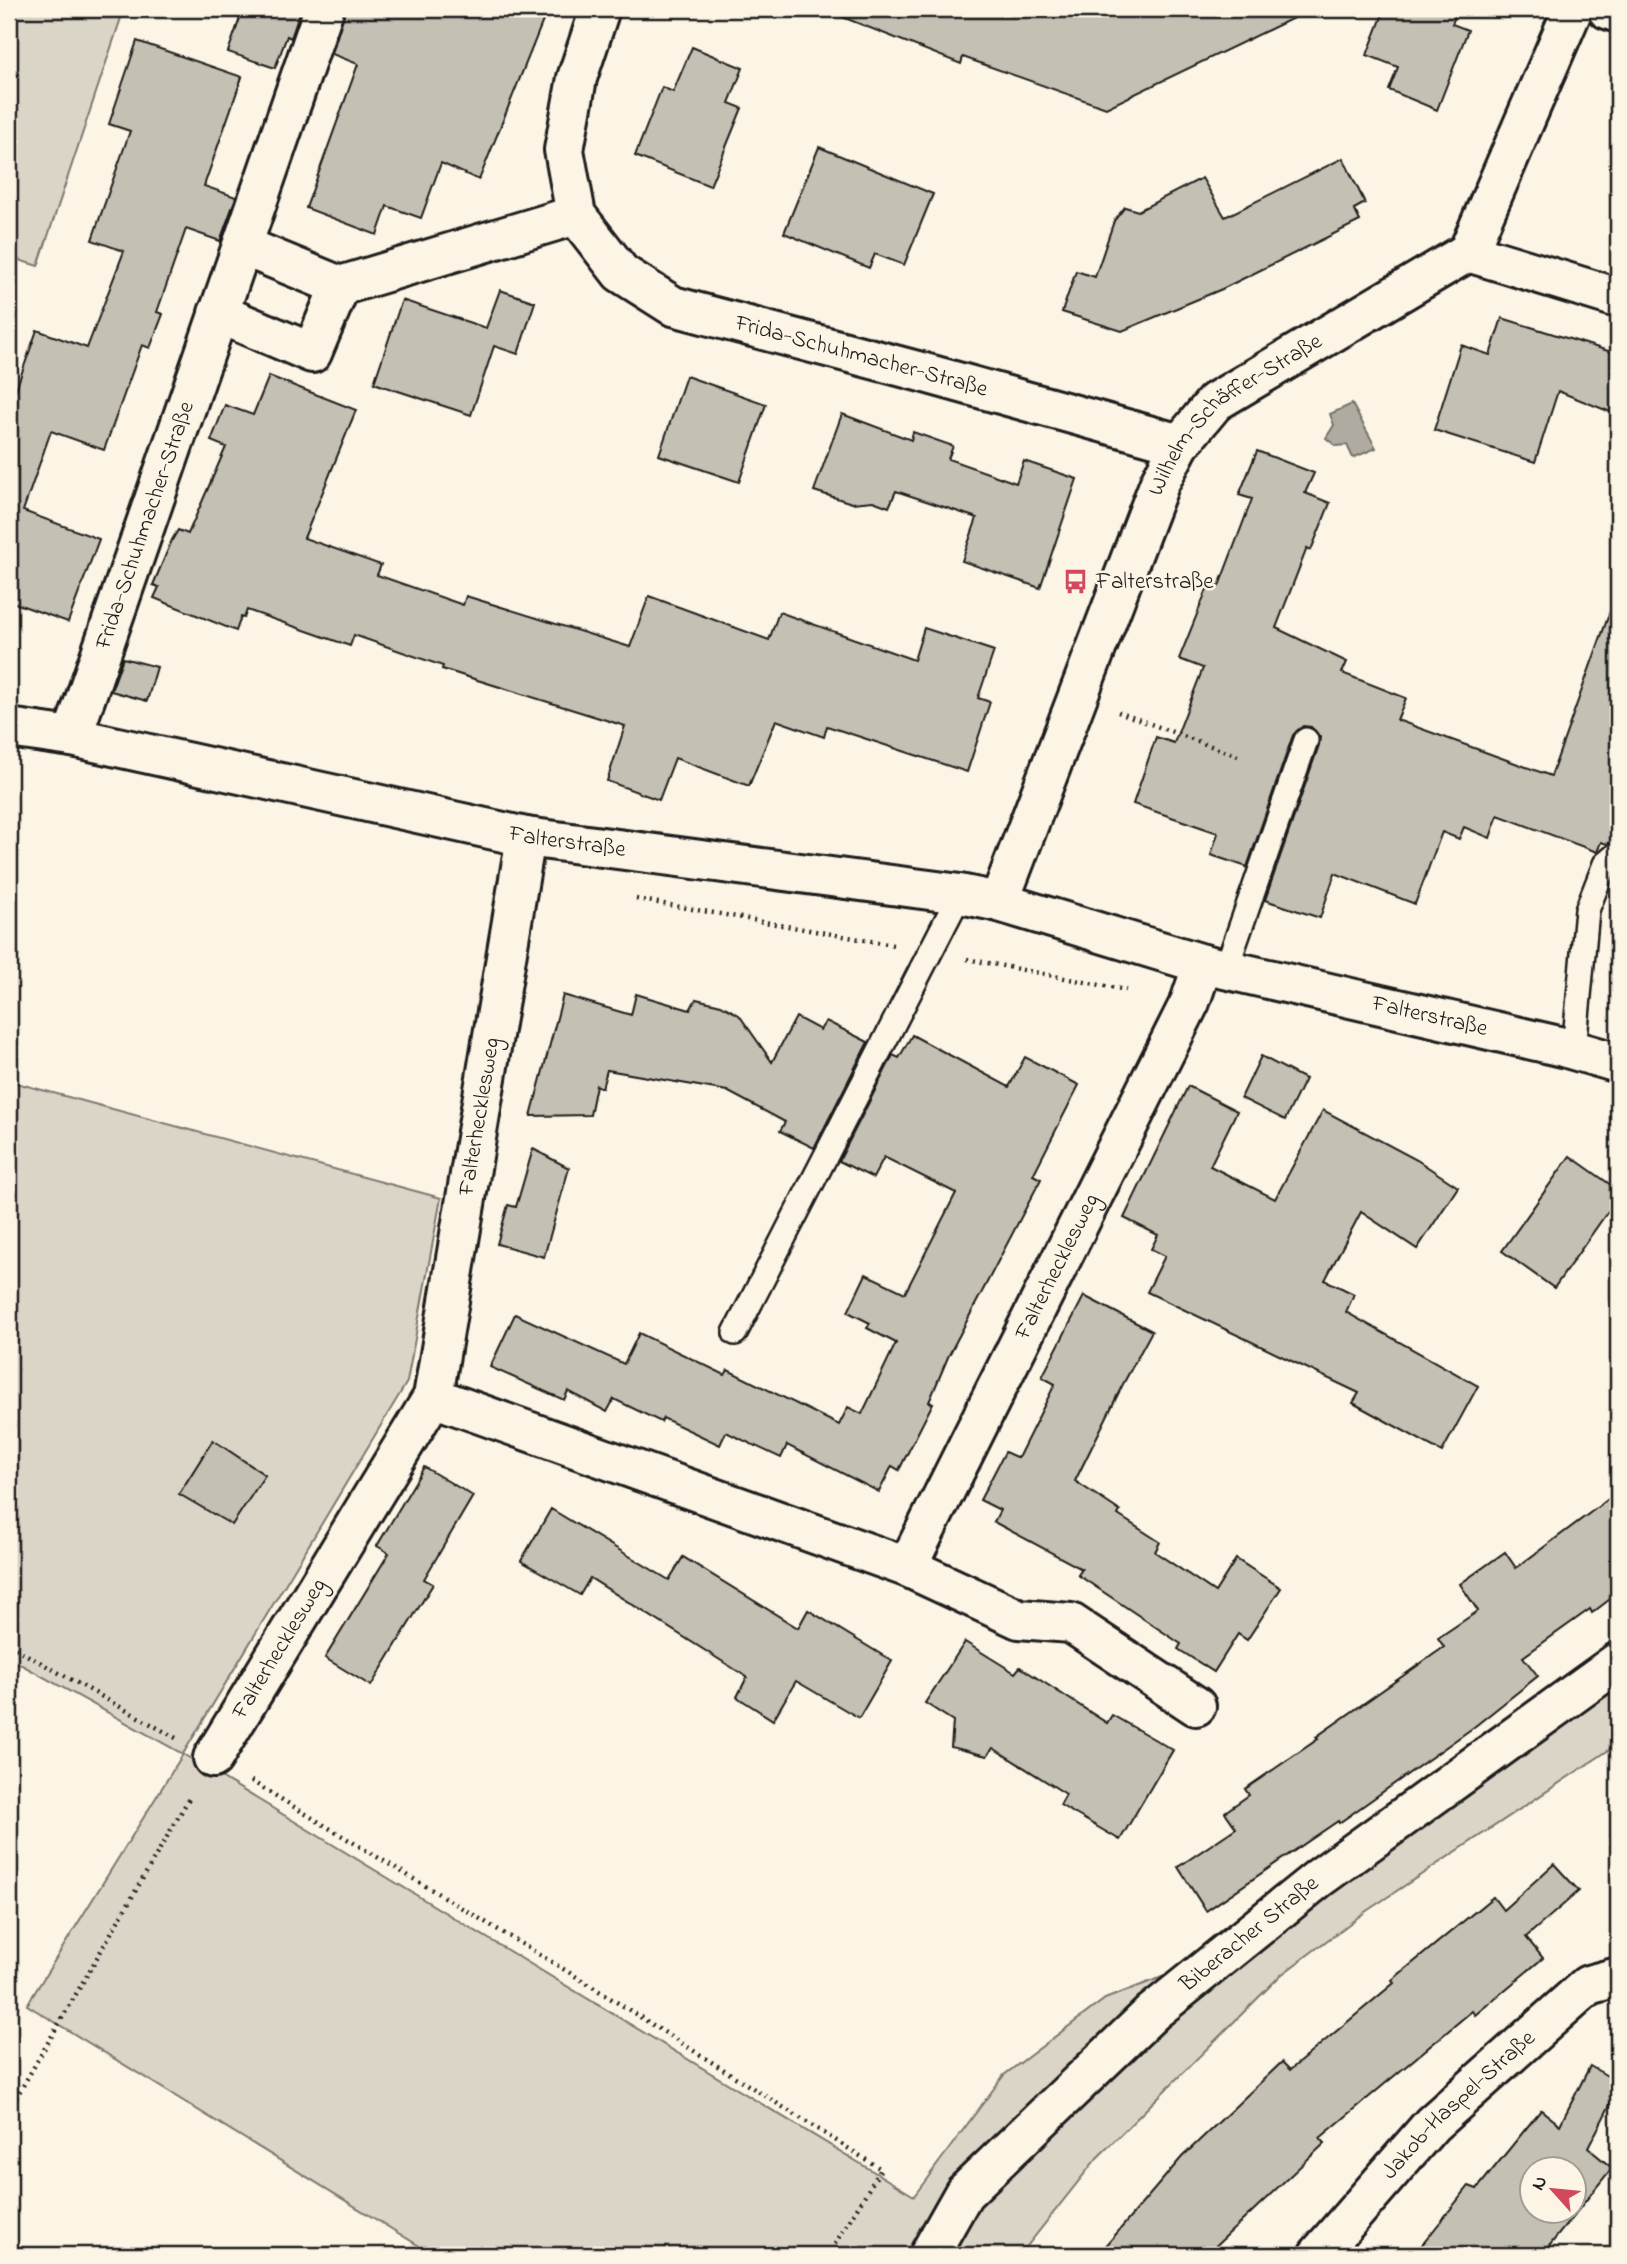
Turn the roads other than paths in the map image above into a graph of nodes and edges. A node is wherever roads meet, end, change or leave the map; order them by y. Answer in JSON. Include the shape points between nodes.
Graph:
{"nodes":[{"id":1,"x":324,"y":9,"type":"edge"},
{"id":2,"x":600,"y":9,"type":"edge"},
{"id":3,"x":1573,"y":9,"type":"edge"},
{"id":4,"x":1607,"y":9,"type":"edge"},
{"id":5,"x":1618,"y":13,"type":"edge"},
{"id":6,"x":576,"y":215,"type":"junction"},
{"id":7,"x":243,"y":246,"type":"junction"},
{"id":8,"x":1468,"y":252,"type":"junction"},
{"id":9,"x":340,"y":286,"type":"junction"},
{"id":10,"x":1618,"y":298,"type":"edge"},
{"id":11,"x":218,"y":313,"type":"junction"},
{"id":12,"x":1180,"y":444,"type":"junction"},
{"id":13,"x":9,"y":728,"type":"edge"},
{"id":14,"x":72,"y":737,"type":"junction"},
{"id":15,"x":1306,"y":740,"type":"dead end"},
{"id":16,"x":526,"y":837,"type":"junction"},
{"id":17,"x":1618,"y":853,"type":"edge"},
{"id":18,"x":960,"y":894,"type":"junction"},
{"id":19,"x":999,"y":902,"type":"junction"},
{"id":20,"x":1214,"y":966,"type":"junction"},
{"id":21,"x":1574,"y":1050,"type":"junction"},
{"id":22,"x":1618,"y":1063,"type":"edge"},
{"id":23,"x":735,"y":1334,"type":"dead end"},
{"id":24,"x":433,"y":1397,"type":"junction"},
{"id":25,"x":907,"y":1567,"type":"junction"},
{"id":26,"x":1618,"y":1662,"type":"edge"},
{"id":27,"x":1196,"y":1706,"type":"dead end"},
{"id":28,"x":213,"y":1758,"type":"road end"},
{"id":29,"x":1618,"y":1977,"type":"edge"},
{"id":30,"x":929,"y":2255,"type":"edge"},
{"id":31,"x":1318,"y":2255,"type":"edge"}],
"edges":[{"from":1,"to":7,"type":"street","name":"Frida-Schuhmacher-Straße"},
{"from":2,"to":6,"type":"street","name":"Frida-Schuhmacher-Straße","via":[[577,78],[564,150]]},
{"from":3,"to":8,"type":"street"},
{"from":4,"to":5,"type":"street"},
{"from":6,"to":9,"type":"street"},
{"from":6,"to":12,"type":"street","name":"Frida-Schuhmacher-Straße","via":[[621,272],[673,306]]},
{"from":7,"to":9,"type":"street"},
{"from":7,"to":11,"type":"street","name":"Frida-Schuhmacher-Straße"},
{"from":8,"to":10,"type":"street"},
{"from":8,"to":12,"type":"street","name":"Wilhelm-Schäffer-Straße","via":[[1215,401]]},
{"from":9,"to":11,"type":"street","via":[[312,353]]},
{"from":11,"to":14,"type":"street","name":"Frida-Schuhmacher-Straße"},
{"from":12,"to":19,"type":"street","name":"Wilhelm-Schäffer-Straße","via":[[1160,482]]},
{"from":13,"to":14,"type":"street","name":"Falterstraße"},
{"from":14,"to":16,"type":"street","name":"Falterstraße"},
{"from":15,"to":20,"type":"lane"},
{"from":16,"to":18,"type":"street","name":"Falterstraße"},
{"from":16,"to":24,"type":"street","name":"Falterhecklesweg"},
{"from":17,"to":21,"type":"lane","via":[[1605,864],[1587,910]]},
{"from":18,"to":19,"type":"street","name":"Falterstraße"},
{"from":18,"to":23,"type":"lane"},
{"from":19,"to":20,"type":"street","name":"Falterstraße"},
{"from":20,"to":21,"type":"street","name":"Falterstraße"},
{"from":20,"to":25,"type":"street","name":"Falterhecklesweg","via":[[1190,1002]]},
{"from":21,"to":22,"type":"street","name":"Falterstraße"},
{"from":24,"to":25,"type":"street"},
{"from":24,"to":28,"type":"street","name":"Falterhecklesweg"},
{"from":25,"to":27,"type":"street","via":[[1019,1619],[1071,1623]]},
{"from":26,"to":30,"type":"street","name":"Biberacher Straße","via":[[1319,1878],[1153,2012],[964,2193]]},
{"from":29,"to":31,"type":"street","name":"Jakob-Haspel-Straße","via":[[1588,1985],[1432,2124]]}]}
